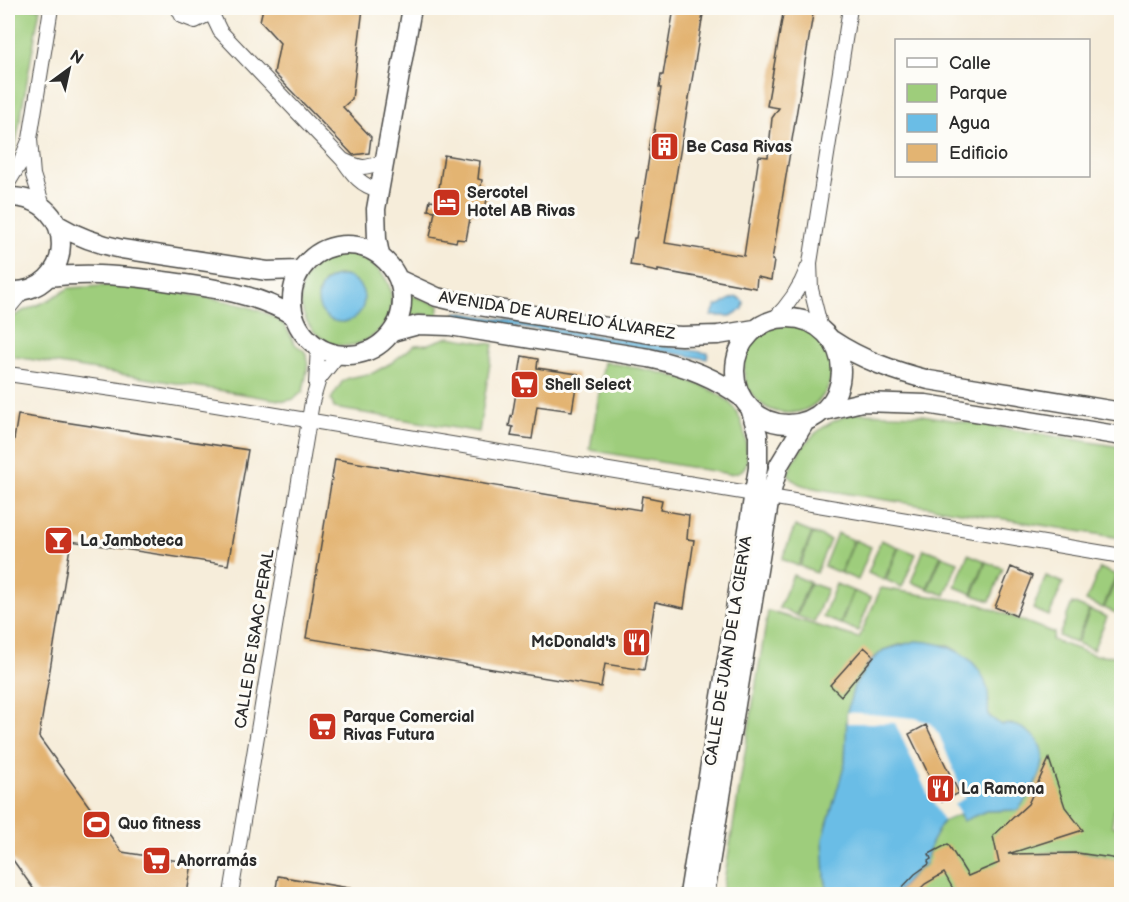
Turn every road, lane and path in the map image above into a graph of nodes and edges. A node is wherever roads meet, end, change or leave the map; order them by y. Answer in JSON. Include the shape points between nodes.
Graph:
{"nodes":[{"id":1,"x":51,"y":8,"type":"edge"},
{"id":2,"x":178,"y":8,"type":"edge"},
{"id":3,"x":209,"y":8,"type":"edge"},
{"id":4,"x":412,"y":8,"type":"edge"},
{"id":5,"x":850,"y":8,"type":"edge"},
{"id":6,"x":198,"y":20,"type":"junction"},
{"id":7,"x":220,"y":31,"type":"junction"},
{"id":8,"x":30,"y":139,"type":"junction"},
{"id":9,"x":343,"y":160,"type":"junction"},
{"id":10,"x":384,"y":161,"type":"junction"},
{"id":11,"x":8,"y":183,"type":"edge"},
{"id":12,"x":379,"y":190,"type":"junction"},
{"id":13,"x":8,"y":196,"type":"edge"},
{"id":14,"x":43,"y":206,"type":"junction"},
{"id":15,"x":376,"y":209,"type":"junction"},
{"id":16,"x":58,"y":225,"type":"junction"},
{"id":17,"x":352,"y":245,"type":"junction"},
{"id":18,"x":380,"y":255,"type":"junction"},
{"id":19,"x":810,"y":263,"type":"junction"},
{"id":20,"x":300,"y":270,"type":"junction"},
{"id":21,"x":48,"y":277,"type":"junction"},
{"id":22,"x":398,"y":279,"type":"junction"},
{"id":23,"x":15,"y":291,"type":"edge"},
{"id":24,"x":8,"y":309,"type":"edge"},
{"id":25,"x":294,"y":316,"type":"junction"},
{"id":26,"x":773,"y":320,"type":"junction"},
{"id":27,"x":755,"y":329,"type":"junction"},
{"id":28,"x":392,"y":332,"type":"junction"},
{"id":29,"x":826,"y":334,"type":"junction"},
{"id":30,"x":318,"y":346,"type":"junction"},
{"id":31,"x":339,"y":354,"type":"junction"},
{"id":32,"x":8,"y":374,"type":"edge"},
{"id":33,"x":315,"y":390,"type":"junction"},
{"id":34,"x":745,"y":403,"type":"junction"},
{"id":35,"x":824,"y":411,"type":"junction"},
{"id":36,"x":1122,"y":412,"type":"edge"},
{"id":37,"x":309,"y":422,"type":"junction"},
{"id":38,"x":806,"y":422,"type":"junction"},
{"id":39,"x":1122,"y":436,"type":"edge"},
{"id":40,"x":762,"y":496,"type":"junction"},
{"id":41,"x":1122,"y":556,"type":"edge"},
{"id":42,"x":231,"y":894,"type":"edge"},
{"id":43,"x":689,"y":894,"type":"edge"},
{"id":44,"x":705,"y":894,"type":"edge"}],
"edges":[{"from":1,"to":8,"type":"street"},
{"from":2,"to":6,"type":"street","via":[[186,19]]},
{"from":3,"to":6,"type":"street"},
{"from":3,"to":7,"type":"street"},
{"from":4,"to":10,"type":"main road"},
{"from":5,"to":19,"type":"street"},
{"from":6,"to":7,"type":"street"},
{"from":7,"to":9,"type":"street"},
{"from":8,"to":11,"type":"street"},
{"from":8,"to":14,"type":"street","via":[[33,175]]},
{"from":9,"to":10,"type":"street","via":[[367,168]]},
{"from":9,"to":12,"type":"street","via":[[364,186]]},
{"from":10,"to":12,"type":"main road"},
{"from":12,"to":15,"type":"main road"},
{"from":13,"to":14,"type":"main road","via":[[21,196]]},
{"from":14,"to":16,"type":"main road"},
{"from":15,"to":17,"type":"main road"},
{"from":15,"to":18,"type":"main road"},
{"from":16,"to":20,"type":"main road","via":[[87,240],[122,249],[267,271]]},
{"from":16,"to":21,"type":"main road","via":[[61,252]]},
{"from":17,"to":18,"type":"main road"},
{"from":17,"to":20,"type":"main road","via":[[322,250]]},
{"from":18,"to":22,"type":"main road"},
{"from":19,"to":26,"type":"street","via":[[800,287]]},
{"from":19,"to":29,"type":"street","via":[[811,289]]},
{"from":20,"to":25,"type":"main road","via":[[293,286]]},
{"from":21,"to":23,"type":"main road","via":[[37,286]]},
{"from":21,"to":25,"type":"main road","via":[[118,274],[201,286],[258,299]]},
{"from":22,"to":27,"type":"main road","name":"AVENIDA DE AURELIO ÁLVAREZ","via":[[437,297],[467,304],[650,334],[718,335]]},
{"from":22,"to":28,"type":"main road","via":[[402,303]]},
{"from":23,"to":24,"type":"street"},
{"from":25,"to":30,"type":"main road","via":[[302,332]]},
{"from":26,"to":27,"type":"main road"},
{"from":26,"to":29,"type":"main road","via":[[800,319]]},
{"from":27,"to":34,"type":"main road","via":[[743,341],[735,364],[736,382]]},
{"from":28,"to":31,"type":"main road","via":[[369,350]]},
{"from":28,"to":34,"type":"main road","name":"AVENIDA DE AURELIO ÁLVAREZ","via":[[418,325],[450,326],[649,358],[713,378]]},
{"from":29,"to":35,"type":"main road","via":[[839,356],[841,381]]},
{"from":29,"to":36,"type":"main road","via":[[866,360],[898,372]]},
{"from":30,"to":31,"type":"main road"},
{"from":30,"to":33,"type":"street","name":"CALLE DE ISAAC PERAL"},
{"from":31,"to":33,"type":"street","name":"CALLE DE ISAAC PERAL"},
{"from":32,"to":37,"type":"street"},
{"from":33,"to":37,"type":"street","name":"CALLE DE ISAAC PERAL"},
{"from":34,"to":38,"type":"main road","via":[[763,418],[779,424]]},
{"from":34,"to":40,"type":"main road","name":"CALLE DE JUAN DE LA CIERVA","via":[[758,435]]},
{"from":35,"to":38,"type":"main road"},
{"from":35,"to":39,"type":"main road","via":[[862,402],[926,404]]},
{"from":37,"to":40,"type":"street"},
{"from":37,"to":42,"type":"street","name":"CALLE DE ISAAC PERAL"},
{"from":38,"to":40,"type":"main road","name":"CALLE DE JUAN DE LA CIERVA"},
{"from":40,"to":41,"type":"street"},
{"from":40,"to":43,"type":"main road","name":"CALLE DE JUAN DE LA CIERVA"},
{"from":40,"to":44,"type":"main road","name":"CALLE DE JUAN DE LA CIERVA"}]}
